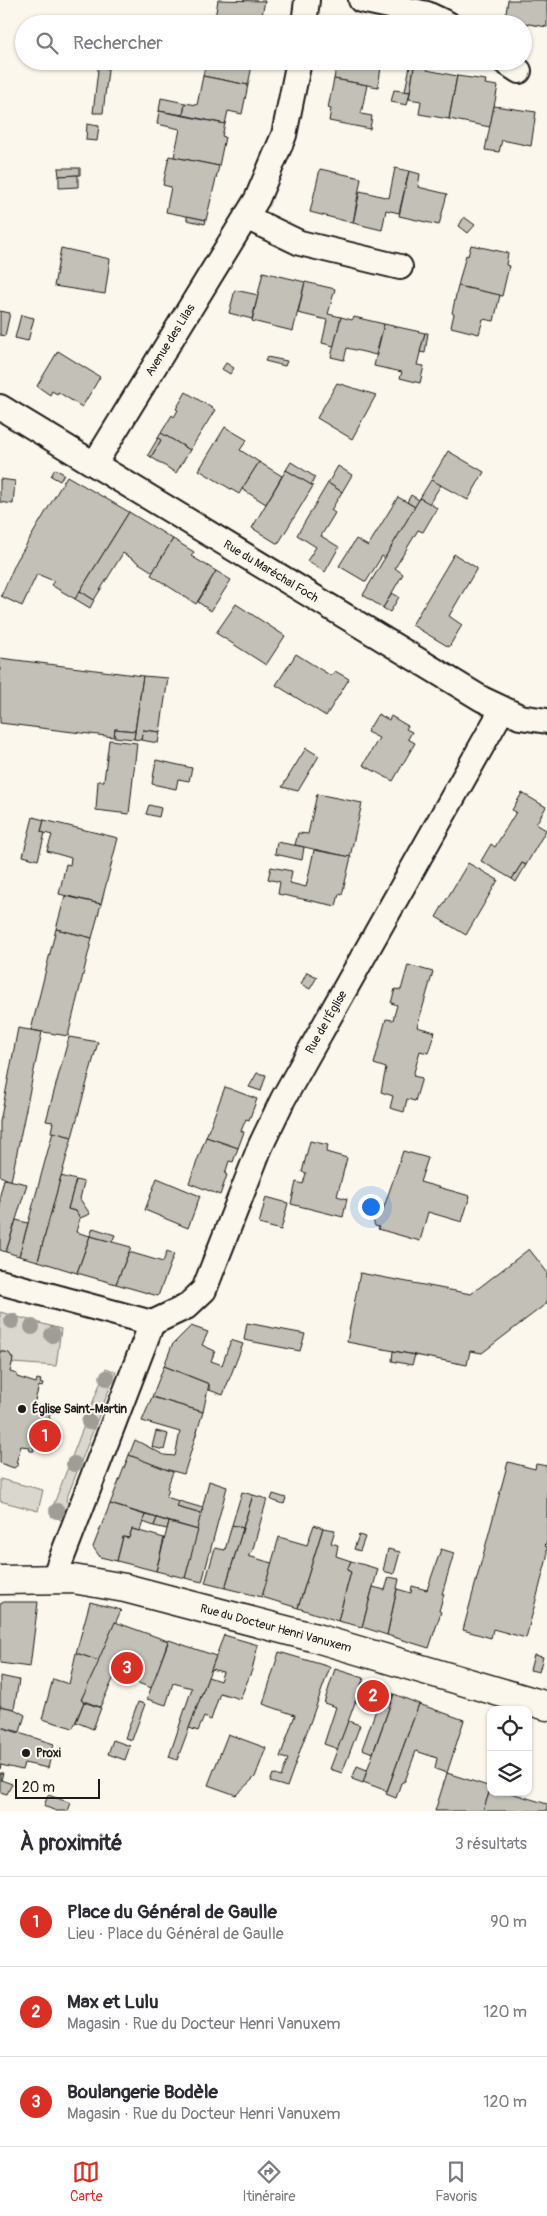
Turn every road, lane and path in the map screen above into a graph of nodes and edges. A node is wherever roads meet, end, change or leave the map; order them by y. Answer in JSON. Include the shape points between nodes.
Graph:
{"nodes":[{"id":1,"x":307,"y":0,"type":"edge"},
{"id":2,"x":362,"y":0,"type":"edge"},
{"id":3,"x":305,"y":15,"type":"edge"},
{"id":4,"x":429,"y":15,"type":"edge"},
{"id":5,"x":297,"y":70,"type":"edge"},
{"id":6,"x":246,"y":218,"type":"junction"},
{"id":7,"x":400,"y":268,"type":"dead end"},
{"id":8,"x":0,"y":407,"type":"edge"},
{"id":9,"x":94,"y":463,"type":"junction"},
{"id":10,"x":502,"y":710,"type":"junction"},
{"id":11,"x":547,"y":721,"type":"edge"},
{"id":12,"x":0,"y":1282,"type":"edge"},
{"id":13,"x":152,"y":1323,"type":"junction"},
{"id":14,"x":54,"y":1578,"type":"junction"},
{"id":15,"x":0,"y":1580,"type":"edge"},
{"id":16,"x":547,"y":1706,"type":"edge"}],
"edges":[{"from":1,"to":3,"type":"street"},
{"from":2,"to":4,"type":"street"},
{"from":5,"to":6,"type":"street","name":"Avenue des Lilas","via":[[284,135]]},
{"from":6,"to":7,"type":"street","via":[[300,243]]},
{"from":6,"to":9,"type":"street","name":"Avenue des Lilas"},
{"from":8,"to":9,"type":"street","name":"Rue du Maréchal Foch"},
{"from":9,"to":10,"type":"street","name":"Rue du Maréchal Foch"},
{"from":10,"to":11,"type":"street","name":"Rue du Maréchal Foch","via":[[520,717]]},
{"from":10,"to":13,"type":"street","name":"Rue de l'Église","via":[[287,1091],[260,1147],[204,1290],[186,1307]]},
{"from":12,"to":13,"type":"street"},
{"from":13,"to":14,"type":"street"},
{"from":14,"to":15,"type":"street","name":"Rue du Docteur Henri Vanuxem"},
{"from":14,"to":16,"type":"street","name":"Rue du Docteur Henri Vanuxem","via":[[104,1584],[161,1597],[316,1638]]}]}
